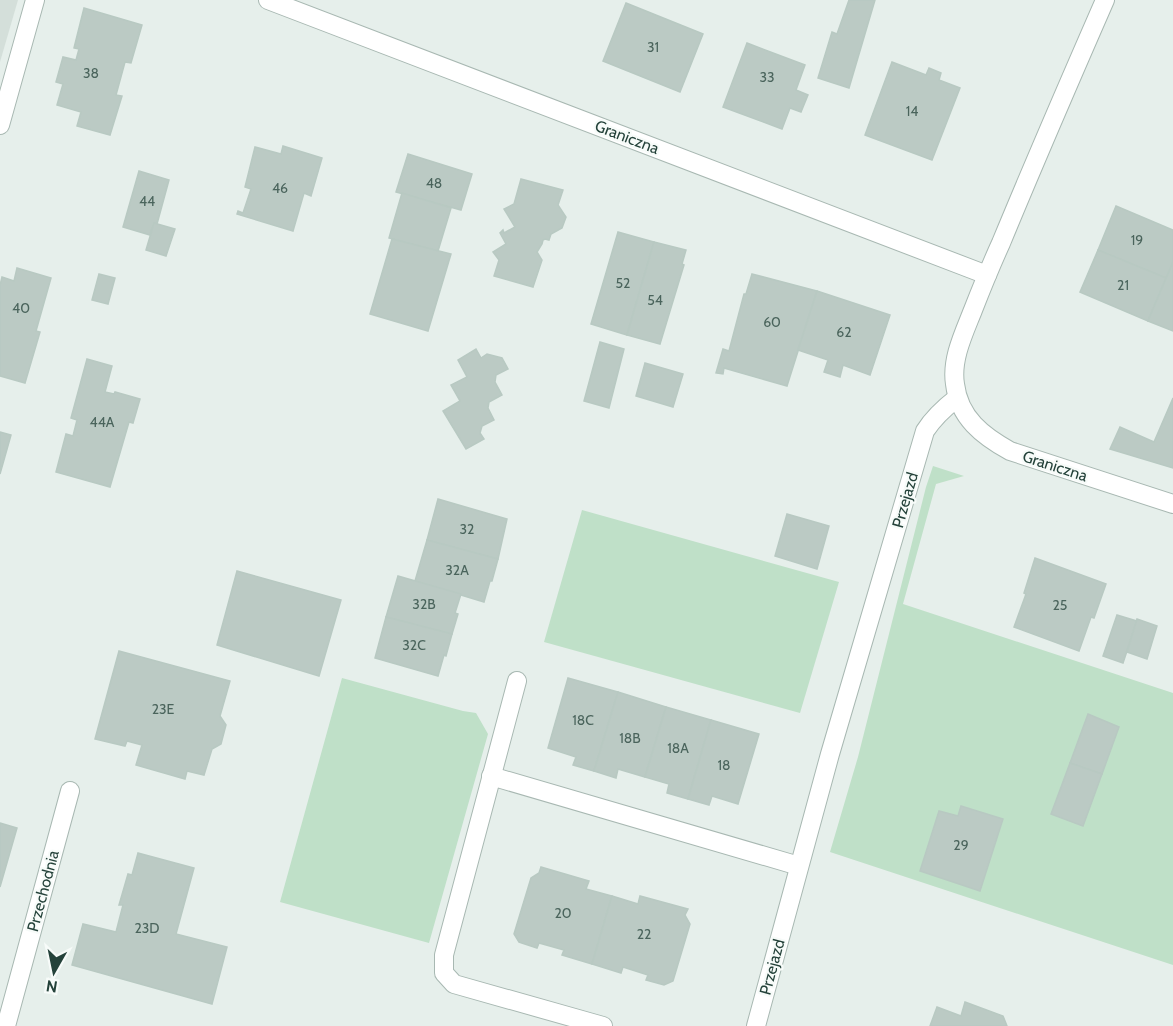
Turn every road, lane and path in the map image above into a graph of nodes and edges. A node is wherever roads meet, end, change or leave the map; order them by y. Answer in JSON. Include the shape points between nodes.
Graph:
{"nodes":[{"id":1,"x":35,"y":0,"type":"edge"},
{"id":2,"x":268,"y":0,"type":"edge"},
{"id":3,"x":1105,"y":0,"type":"edge"},
{"id":4,"x":0,"y":125,"type":"edge"},
{"id":5,"x":987,"y":275,"type":"junction"},
{"id":6,"x":957,"y":398,"type":"junction"},
{"id":7,"x":1173,"y":504,"type":"edge"},
{"id":8,"x":517,"y":681,"type":"dead end"},
{"id":9,"x":491,"y":776,"type":"junction"},
{"id":10,"x":70,"y":791,"type":"dead end"},
{"id":11,"x":800,"y":866,"type":"junction"},
{"id":12,"x":6,"y":1026,"type":"edge"},
{"id":13,"x":603,"y":1026,"type":"edge"},
{"id":14,"x":756,"y":1026,"type":"edge"}],
"edges":[{"from":1,"to":4,"type":"street"},
{"from":2,"to":5,"type":"street","name":"Graniczna"},
{"from":3,"to":5,"type":"street"},
{"from":5,"to":6,"type":"street","via":[[957,355]]},
{"from":6,"to":7,"type":"street","name":"Graniczna","via":[[976,426],[1010,451]]},
{"from":6,"to":11,"type":"street","name":"Przejazd","via":[[933,418],[925,431]]},
{"from":8,"to":9,"type":"street"},
{"from":9,"to":11,"type":"street"},
{"from":9,"to":13,"type":"street","via":[[444,955],[444,973],[454,984]]},
{"from":10,"to":12,"type":"street","name":"Przechodnia"},
{"from":11,"to":14,"type":"street","name":"Przejazd"}]}
